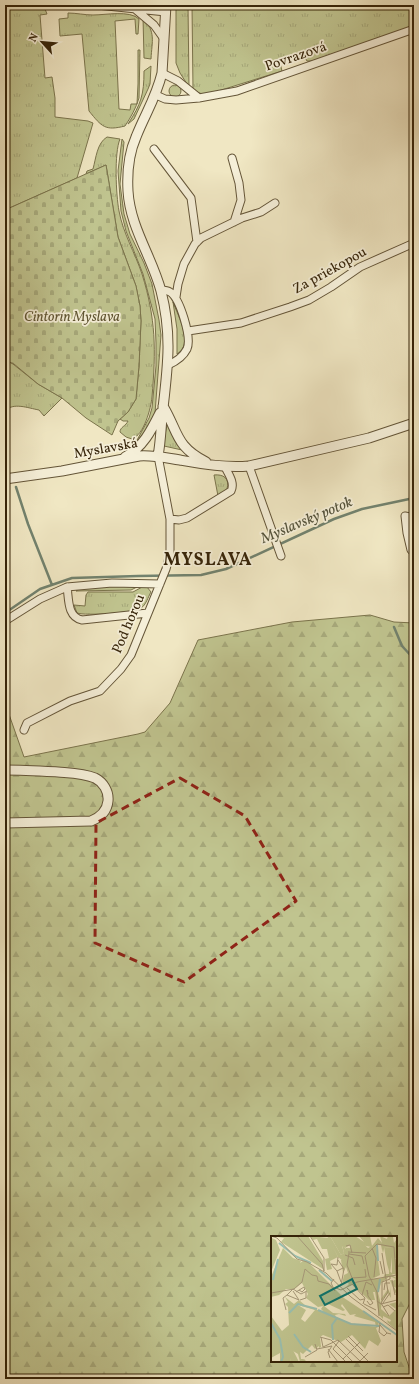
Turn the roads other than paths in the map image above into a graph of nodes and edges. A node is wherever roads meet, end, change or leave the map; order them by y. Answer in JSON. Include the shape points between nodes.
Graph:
{"nodes":[{"id":1,"x":97,"y":5,"type":"edge"},
{"id":2,"x":138,"y":7,"type":"edge"},
{"id":3,"x":166,"y":8,"type":"edge"},
{"id":4,"x":414,"y":30,"type":"edge"},
{"id":5,"x":164,"y":39,"type":"junction"},
{"id":6,"x":162,"y":73,"type":"junction"},
{"id":7,"x":156,"y":95,"type":"junction"},
{"id":8,"x":199,"y":98,"type":"junction"},
{"id":9,"x":154,"y":149,"type":"dead end"},
{"id":10,"x":232,"y":158,"type":"dead end"},
{"id":11,"x":275,"y":203,"type":"dead end"},
{"id":12,"x":234,"y":222,"type":"junction"},
{"id":13,"x":197,"y":242,"type":"junction"},
{"id":14,"x":414,"y":243,"type":"edge"},
{"id":15,"x":161,"y":290,"type":"junction"},
{"id":16,"x":176,"y":297,"type":"junction"},
{"id":17,"x":188,"y":331,"type":"junction"},
{"id":18,"x":168,"y":365,"type":"junction"},
{"id":19,"x":163,"y":406,"type":"junction"},
{"id":20,"x":414,"y":423,"type":"edge"},
{"id":21,"x":158,"y":456,"type":"junction"},
{"id":22,"x":117,"y":461,"type":"junction"},
{"id":23,"x":212,"y":466,"type":"junction"},
{"id":24,"x":248,"y":466,"type":"junction"},
{"id":25,"x":225,"y":467,"type":"junction"},
{"id":26,"x":5,"y":479,"type":"edge"},
{"id":27,"x":414,"y":518,"type":"edge"},
{"id":28,"x":170,"y":519,"type":"junction"},
{"id":29,"x":411,"y":550,"type":"dead end"},
{"id":30,"x":281,"y":556,"type":"dead end"},
{"id":31,"x":160,"y":582,"type":"junction"},
{"id":32,"x":67,"y":587,"type":"junction"},
{"id":33,"x":148,"y":613,"type":"junction"},
{"id":34,"x":5,"y":622,"type":"edge"},
{"id":35,"x":24,"y":730,"type":"dead end"},
{"id":36,"x":5,"y":770,"type":"edge"},
{"id":37,"x":5,"y":823,"type":"edge"}],
"edges":[{"from":1,"to":2,"type":"street"},
{"from":2,"to":3,"type":"street"},
{"from":2,"to":5,"type":"street"},
{"from":3,"to":5,"type":"street"},
{"from":4,"to":8,"type":"street","name":"Povrazová","via":[[237,91]]},
{"from":5,"to":6,"type":"street"},
{"from":6,"to":7,"type":"street"},
{"from":6,"to":8,"type":"street","via":[[178,81]]},
{"from":7,"to":8,"type":"street","name":"Povrazová","via":[[171,101]]},
{"from":7,"to":15,"type":"street","via":[[135,138],[130,156],[128,191],[133,220]]},
{"from":9,"to":13,"type":"street","via":[[191,198]]},
{"from":10,"to":12,"type":"street","via":[[241,200]]},
{"from":11,"to":12,"type":"street","via":[[261,212]]},
{"from":12,"to":13,"type":"street"},
{"from":13,"to":16,"type":"street","via":[[184,264]]},
{"from":14,"to":17,"type":"street","name":"Za priekopou","via":[[360,268],[308,300],[241,323]]},
{"from":15,"to":16,"type":"street","via":[[169,291]]},
{"from":15,"to":18,"type":"street","via":[[168,328]]},
{"from":16,"to":17,"type":"street"},
{"from":17,"to":18,"type":"street","via":[[185,353]]},
{"from":18,"to":19,"type":"street"},
{"from":19,"to":21,"type":"street"},
{"from":19,"to":22,"type":"street","via":[[144,441],[136,450]]},
{"from":19,"to":23,"type":"street","name":"Myslavská","via":[[183,446],[195,457]]},
{"from":20,"to":24,"type":"street","name":"Myslavská","via":[[369,438]]},
{"from":21,"to":22,"type":"street","name":"Myslavská","via":[[139,456]]},
{"from":21,"to":23,"type":"street","name":"Myslavská"},
{"from":21,"to":28,"type":"street","name":"Pod horou"},
{"from":22,"to":26,"type":"street","name":"Myslavská"},
{"from":23,"to":25,"type":"street","name":"Myslavská"},
{"from":24,"to":25,"type":"street","name":"Myslavská"},
{"from":24,"to":30,"type":"street"},
{"from":25,"to":28,"type":"street","via":[[233,486],[231,491],[187,518]]},
{"from":27,"to":29,"type":"street","via":[[405,516]]},
{"from":28,"to":31,"type":"street","name":"Pod horou","via":[[170,554]]},
{"from":31,"to":32,"type":"street"},
{"from":31,"to":33,"type":"street","name":"Pod horou"},
{"from":32,"to":33,"type":"street","via":[[71,611],[78,619]]},
{"from":32,"to":34,"type":"street","via":[[40,599]]},
{"from":33,"to":35,"type":"street","name":"Pod horou","via":[[126,663],[100,691],[70,701],[31,721]]},
{"from":36,"to":37,"type":"street","via":[[89,776],[102,783],[108,798],[106,810],[91,821]]}]}
